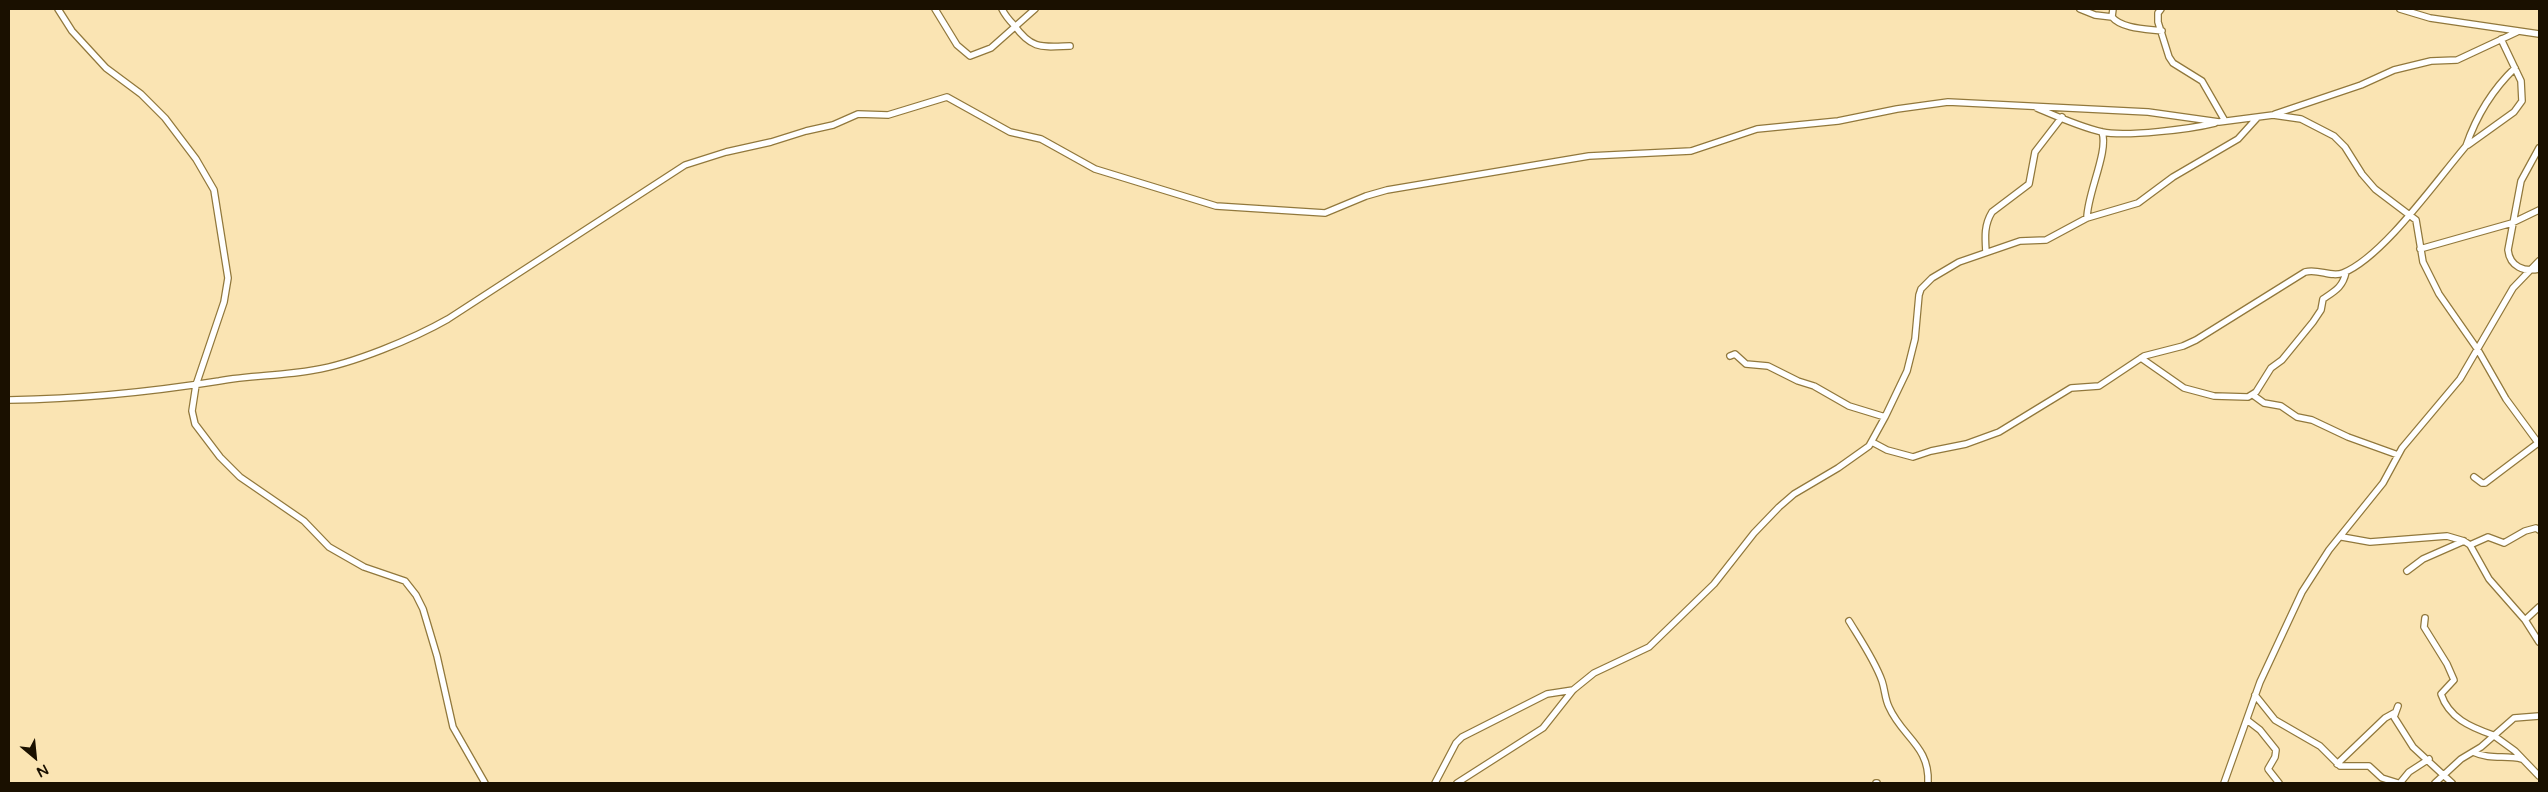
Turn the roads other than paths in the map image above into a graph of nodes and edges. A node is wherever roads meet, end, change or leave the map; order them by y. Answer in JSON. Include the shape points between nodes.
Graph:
{"nodes":[{"id":1,"x":58,"y":9,"type":"edge"},
{"id":2,"x":935,"y":9,"type":"edge"},
{"id":3,"x":1002,"y":9,"type":"edge"},
{"id":4,"x":1035,"y":9,"type":"edge"},
{"id":5,"x":2080,"y":9,"type":"edge"},
{"id":6,"x":2114,"y":9,"type":"edge"},
{"id":7,"x":2161,"y":9,"type":"edge"},
{"id":8,"x":2400,"y":9,"type":"edge"},
{"id":9,"x":2112,"y":17,"type":"junction"},
{"id":10,"x":1015,"y":28,"type":"junction"},
{"id":11,"x":2162,"y":31,"type":"junction"},
{"id":12,"x":2517,"y":32,"type":"junction"},
{"id":13,"x":2539,"y":34,"type":"edge"},
{"id":14,"x":2501,"y":39,"type":"junction"},
{"id":15,"x":1070,"y":46,"type":"dead end"},
{"id":16,"x":2514,"y":68,"type":"junction"},
{"id":17,"x":2032,"y":106,"type":"junction"},
{"id":18,"x":2273,"y":115,"type":"junction"},
{"id":19,"x":2062,"y":117,"type":"junction"},
{"id":20,"x":2257,"y":118,"type":"junction"},
{"id":21,"x":2222,"y":121,"type":"junction"},
{"id":22,"x":2102,"y":132,"type":"junction"},
{"id":23,"x":2466,"y":146,"type":"junction"},
{"id":24,"x":2539,"y":148,"type":"edge"},
{"id":25,"x":2539,"y":210,"type":"edge"},
{"id":26,"x":2409,"y":214,"type":"junction"},
{"id":27,"x":2087,"y":218,"type":"junction"},
{"id":28,"x":2512,"y":223,"type":"junction"},
{"id":29,"x":2420,"y":249,"type":"junction"},
{"id":30,"x":1986,"y":252,"type":"junction"},
{"id":31,"x":2539,"y":260,"type":"edge"},
{"id":32,"x":2539,"y":269,"type":"edge"},
{"id":33,"x":2529,"y":271,"type":"junction"},
{"id":34,"x":2346,"y":272,"type":"junction"},
{"id":35,"x":2478,"y":350,"type":"junction"},
{"id":36,"x":1730,"y":356,"type":"dead end"},
{"id":37,"x":2141,"y":358,"type":"junction"},
{"id":38,"x":196,"y":385,"type":"junction"},
{"id":39,"x":2253,"y":395,"type":"junction"},
{"id":40,"x":9,"y":400,"type":"edge"},
{"id":41,"x":1885,"y":417,"type":"junction"},
{"id":42,"x":1872,"y":442,"type":"junction"},
{"id":43,"x":2539,"y":444,"type":"edge"},
{"id":44,"x":2398,"y":455,"type":"junction"},
{"id":45,"x":2474,"y":477,"type":"dead end"},
{"id":46,"x":2539,"y":530,"type":"edge"},
{"id":47,"x":2342,"y":537,"type":"junction"},
{"id":48,"x":2464,"y":541,"type":"junction"},
{"id":49,"x":2470,"y":545,"type":"junction"},
{"id":50,"x":2407,"y":571,"type":"dead end"},
{"id":51,"x":2539,"y":608,"type":"edge"},
{"id":52,"x":2425,"y":618,"type":"dead end"},
{"id":53,"x":2525,"y":620,"type":"junction"},
{"id":54,"x":1849,"y":621,"type":"dead end"},
{"id":55,"x":2539,"y":642,"type":"edge"},
{"id":56,"x":1573,"y":690,"type":"junction"},
{"id":57,"x":2255,"y":695,"type":"junction"},
{"id":58,"x":2398,"y":706,"type":"dead end"},
{"id":59,"x":2394,"y":713,"type":"junction"},
{"id":60,"x":2539,"y":716,"type":"edge"},
{"id":61,"x":2247,"y":720,"type":"junction"},
{"id":62,"x":2493,"y":735,"type":"junction"},
{"id":63,"x":2473,"y":752,"type":"junction"},
{"id":64,"x":2428,"y":759,"type":"junction"},
{"id":65,"x":2522,"y":759,"type":"junction"},
{"id":66,"x":2338,"y":764,"type":"junction"},
{"id":67,"x":2444,"y":776,"type":"junction"},
{"id":68,"x":2539,"y":776,"type":"edge"},
{"id":69,"x":485,"y":783,"type":"edge"},
{"id":70,"x":1435,"y":783,"type":"edge"},
{"id":71,"x":1457,"y":783,"type":"edge"},
{"id":72,"x":1928,"y":783,"type":"edge"},
{"id":73,"x":2224,"y":783,"type":"edge"},
{"id":74,"x":2279,"y":783,"type":"edge"},
{"id":75,"x":2399,"y":783,"type":"edge"},
{"id":76,"x":2435,"y":783,"type":"edge"},
{"id":77,"x":2452,"y":783,"type":"edge"}],
"edges":[{"from":1,"to":38,"type":"street","via":[[72,31],[101,62],[165,118],[196,159],[214,190],[228,278],[224,302]]},
{"from":2,"to":10,"type":"street","via":[[954,40],[970,56],[991,48]]},
{"from":3,"to":10,"type":"street"},
{"from":4,"to":10,"type":"street"},
{"from":5,"to":9,"type":"street"},
{"from":6,"to":9,"type":"street"},
{"from":7,"to":11,"type":"street","via":[[2157,17]]},
{"from":8,"to":12,"type":"street","via":[[2430,18]]},
{"from":9,"to":11,"type":"street","via":[[2125,25]]},
{"from":10,"to":15,"type":"street","via":[[1024,39],[1037,46]]},
{"from":11,"to":21,"type":"street","via":[[2173,63],[2202,81]]},
{"from":12,"to":13,"type":"street"},
{"from":12,"to":14,"type":"street"},
{"from":14,"to":16,"type":"street"},
{"from":14,"to":18,"type":"street","via":[[2457,60],[2431,61],[2394,70],[2361,85]]},
{"from":16,"to":23,"type":"street","via":[[2485,106]]},
{"from":16,"to":23,"type":"street","via":[[2521,81],[2520,106]]},
{"from":17,"to":19,"type":"street"},
{"from":17,"to":21,"type":"street","via":[[2148,112]]},
{"from":17,"to":38,"type":"street","via":[[1948,102],[1838,121],[1757,129],[1691,151],[1589,156],[1387,190],[1325,213],[1216,206],[1113,176],[1041,139],[1010,132],[959,102],[942,97],[888,115],[858,114],[833,125],[685,165],[448,319],[382,349],[320,369]]},
{"from":18,"to":20,"type":"street"},
{"from":18,"to":26,"type":"street","via":[[2301,119],[2334,136],[2375,189]]},
{"from":19,"to":22,"type":"street"},
{"from":19,"to":30,"type":"street","via":[[2035,152],[2029,184],[1988,218],[1984,231]]},
{"from":20,"to":21,"type":"street"},
{"from":20,"to":27,"type":"street","via":[[2238,139],[2173,177],[2138,203]]},
{"from":21,"to":22,"type":"street","via":[[2191,128]]},
{"from":22,"to":27,"type":"street","via":[[2103,150],[2093,181]]},
{"from":23,"to":26,"type":"street"},
{"from":24,"to":28,"type":"street","via":[[2521,181]]},
{"from":25,"to":28,"type":"street"},
{"from":26,"to":29,"type":"street","via":[[2417,224]]},
{"from":26,"to":34,"type":"street","via":[[2384,243]]},
{"from":27,"to":30,"type":"street","via":[[2046,240],[2020,241]]},
{"from":28,"to":29,"type":"street"},
{"from":28,"to":33,"type":"street","via":[[2509,257],[2518,268]]},
{"from":29,"to":35,"type":"street","via":[[2439,294]]},
{"from":30,"to":41,"type":"street","via":[[1942,272],[1920,290],[1912,354]]},
{"from":31,"to":33,"type":"street"},
{"from":32,"to":33,"type":"street"},
{"from":33,"to":35,"type":"street","via":[[2500,306]]},
{"from":34,"to":37,"type":"street","via":[[2335,275],[2305,272],[2196,340]]},
{"from":34,"to":39,"type":"street","via":[[2339,289],[2323,299],[2321,310],[2313,322],[2282,360],[2271,368]]},
{"from":35,"to":43,"type":"street","via":[[2506,399]]},
{"from":35,"to":44,"type":"street","via":[[2460,379]]},
{"from":36,"to":41,"type":"street","via":[[1736,354],[1746,364],[1772,368],[1850,406]]},
{"from":37,"to":39,"type":"street","via":[[2184,388],[2214,396],[2246,398]]},
{"from":37,"to":42,"type":"street","via":[[2099,386],[2071,388],[2007,428],[1966,444],[1913,457]]},
{"from":38,"to":40,"type":"street"},
{"from":38,"to":69,"type":"street","via":[[192,411],[194,422],[228,466],[304,521],[330,547],[373,570],[401,578],[416,595],[437,656],[453,727]]},
{"from":39,"to":44,"type":"street","via":[[2281,406],[2297,417]]},
{"from":41,"to":42,"type":"street"},
{"from":42,"to":56,"type":"street","via":[[1779,507],[1714,584],[1649,647],[1601,668]]},
{"from":43,"to":45,"type":"street","via":[[2489,481],[2482,483]]},
{"from":44,"to":47,"type":"street","via":[[2384,483]]},
{"from":46,"to":49,"type":"street","via":[[2530,529],[2504,543],[2488,537]]},
{"from":47,"to":48,"type":"street","via":[[2370,542],[2447,536]]},
{"from":47,"to":57,"type":"street","via":[[2318,565],[2302,592]]},
{"from":48,"to":49,"type":"street"},
{"from":48,"to":50,"type":"street","via":[[2423,559]]},
{"from":49,"to":53,"type":"street","via":[[2489,579]]},
{"from":51,"to":53,"type":"street"},
{"from":52,"to":62,"type":"street","via":[[2424,627],[2445,659],[2454,680],[2441,694],[2444,700],[2463,723]]},
{"from":53,"to":55,"type":"street"},
{"from":54,"to":72,"type":"street","via":[[1883,682],[1889,707],[1924,758]]},
{"from":56,"to":70,"type":"street","via":[[1547,694],[1462,737]]},
{"from":56,"to":71,"type":"street","via":[[1543,728]]},
{"from":57,"to":61,"type":"street"},
{"from":57,"to":66,"type":"street","via":[[2275,720],[2320,746]]},
{"from":58,"to":59,"type":"street"},
{"from":59,"to":64,"type":"street","via":[[2409,742]]},
{"from":59,"to":66,"type":"street"},
{"from":60,"to":62,"type":"street","via":[[2514,718]]},
{"from":61,"to":73,"type":"street"},
{"from":61,"to":74,"type":"street","via":[[2276,750],[2268,768]]},
{"from":62,"to":63,"type":"street"},
{"from":62,"to":65,"type":"street"},
{"from":63,"to":65,"type":"street","via":[[2486,758],[2510,756]]},
{"from":63,"to":67,"type":"street"},
{"from":64,"to":67,"type":"street"},
{"from":64,"to":75,"type":"street"},
{"from":65,"to":68,"type":"street"},
{"from":66,"to":75,"type":"street","via":[[2343,768],[2369,766],[2382,778]]},
{"from":67,"to":76,"type":"street"},
{"from":67,"to":77,"type":"street"}]}
